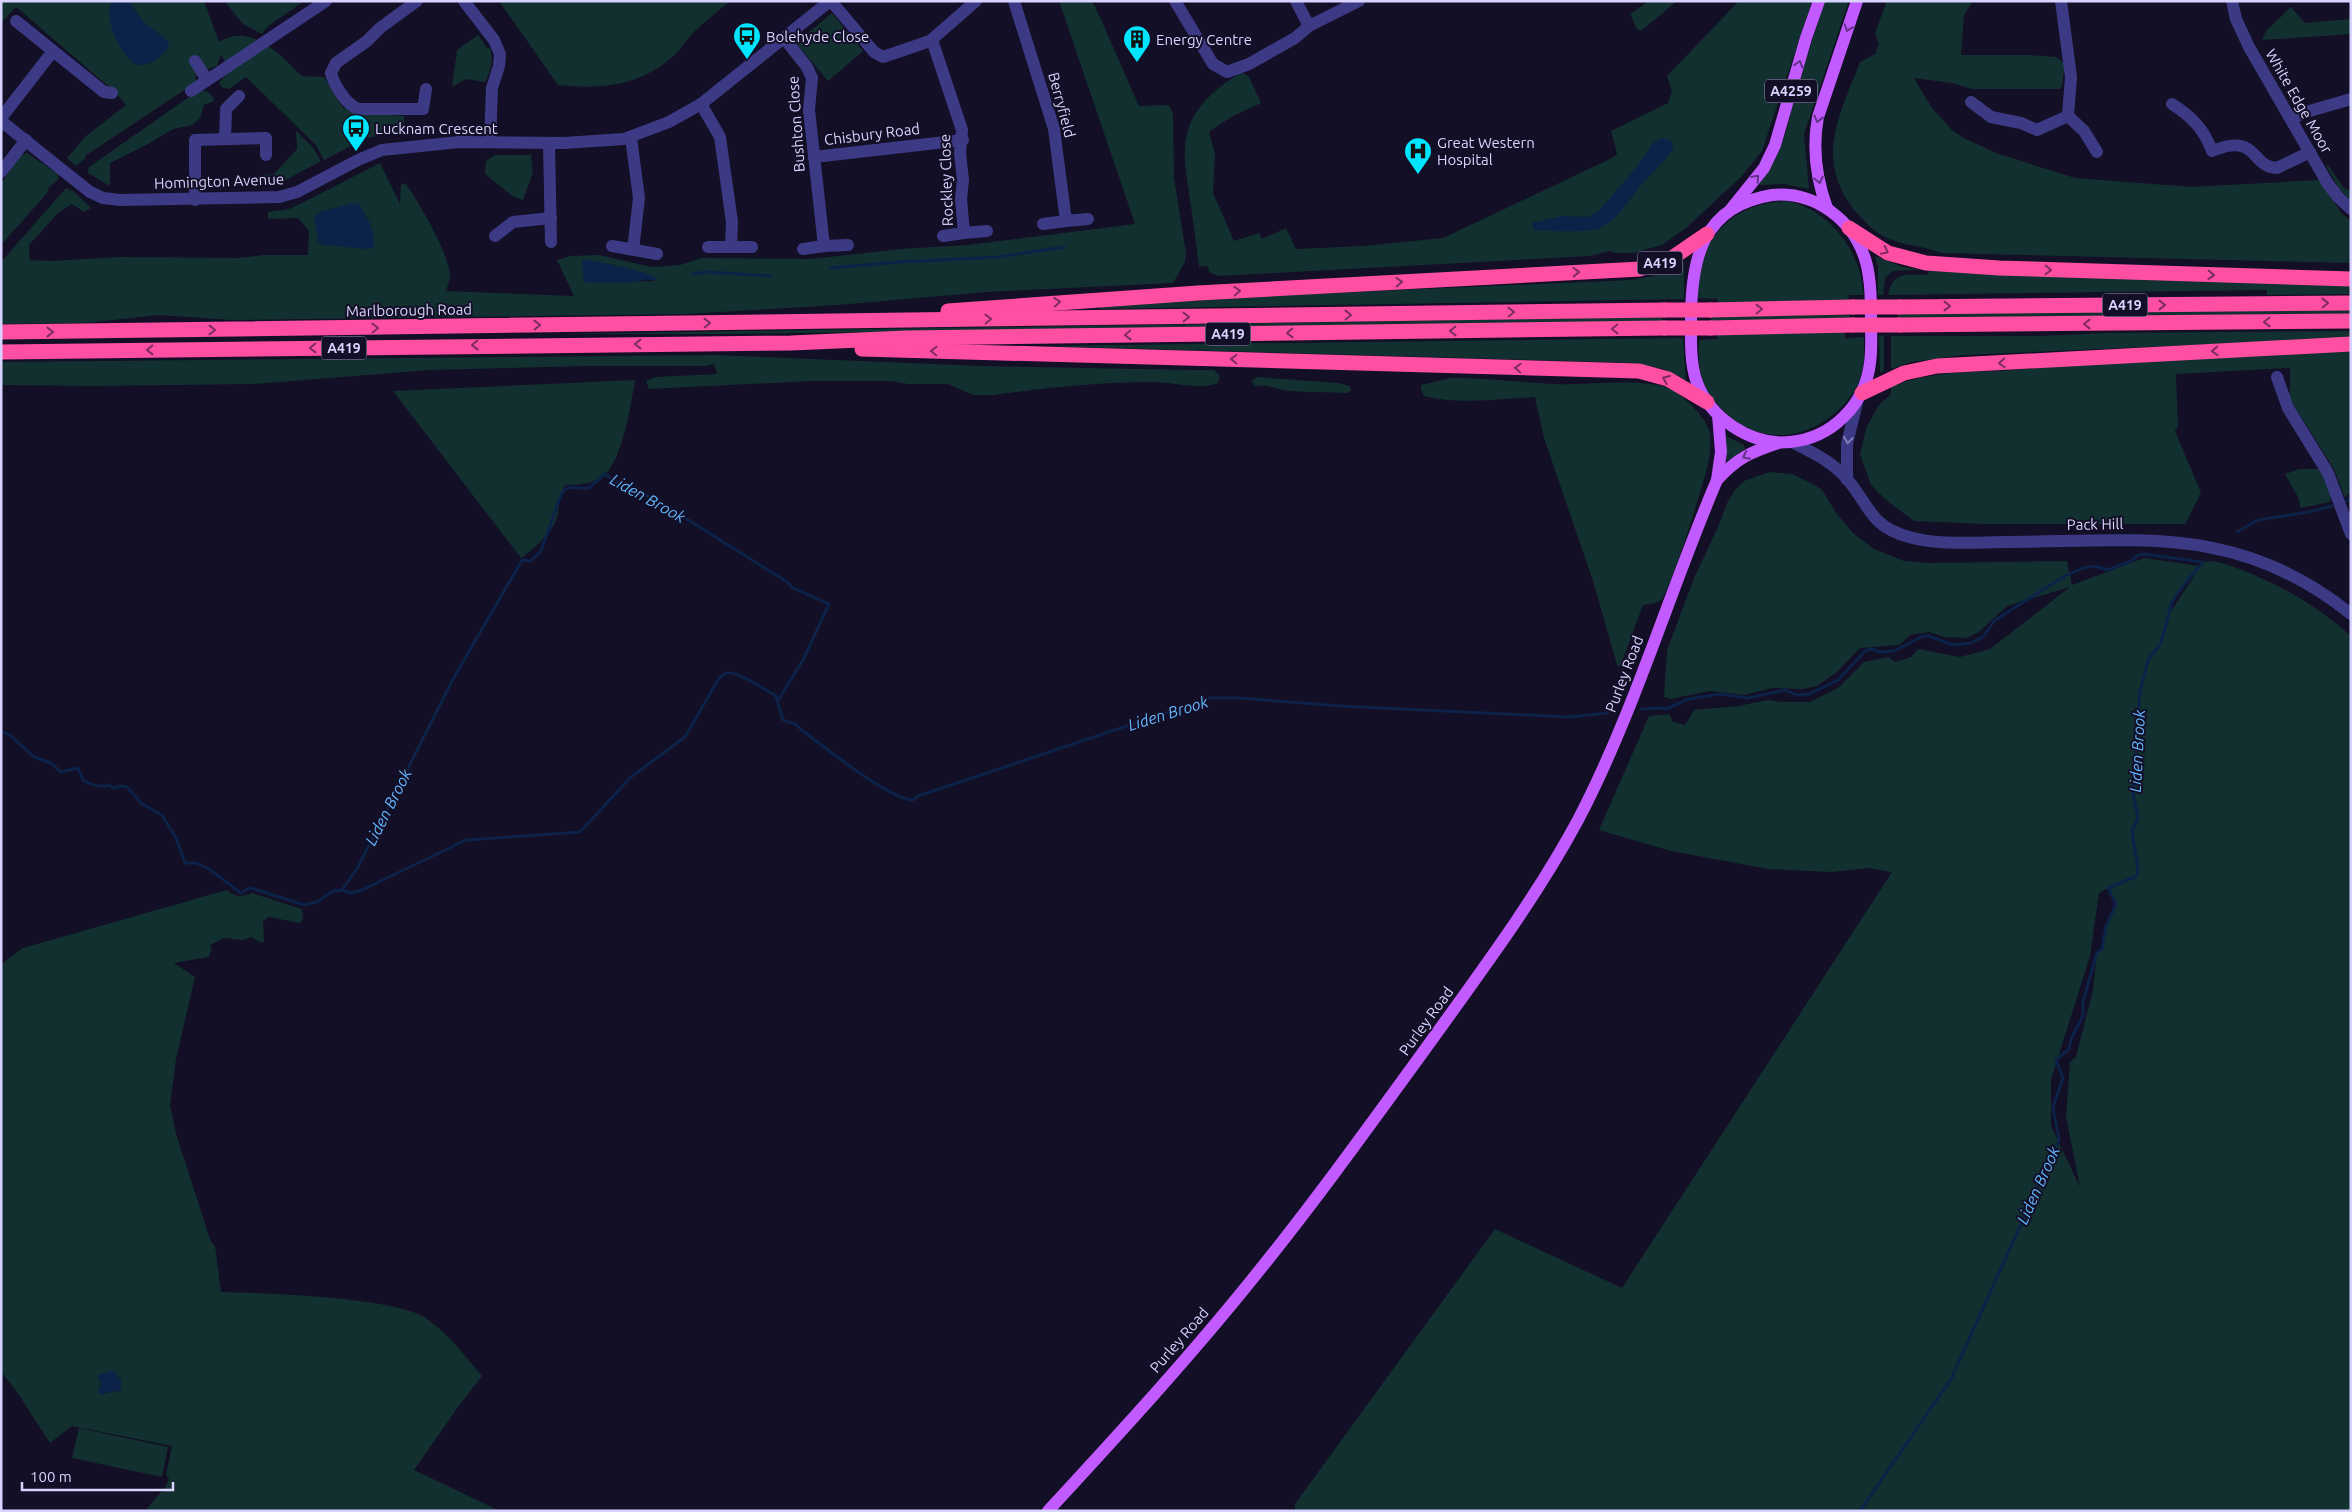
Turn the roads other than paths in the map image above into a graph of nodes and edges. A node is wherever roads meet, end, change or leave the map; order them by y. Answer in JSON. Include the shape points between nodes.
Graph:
{"nodes":[{"id":1,"x":326,"y":1,"type":"edge"},
{"id":2,"x":417,"y":1,"type":"edge"},
{"id":3,"x":464,"y":1,"type":"edge"},
{"id":4,"x":830,"y":1,"type":"edge"},
{"id":5,"x":976,"y":1,"type":"edge"},
{"id":6,"x":1014,"y":1,"type":"edge"},
{"id":7,"x":1175,"y":1,"type":"edge"},
{"id":8,"x":1296,"y":1,"type":"edge"},
{"id":9,"x":1359,"y":1,"type":"edge"},
{"id":10,"x":1819,"y":1,"type":"edge"},
{"id":11,"x":1857,"y":1,"type":"edge"},
{"id":12,"x":2061,"y":1,"type":"edge"},
{"id":13,"x":2232,"y":1,"type":"edge"},
{"id":14,"x":16,"y":21,"type":"dead end"},
{"id":15,"x":1310,"y":26,"type":"junction"},
{"id":16,"x":784,"y":38,"type":"junction"},
{"id":17,"x":932,"y":40,"type":"junction"},
{"id":18,"x":53,"y":51,"type":"junction"},
{"id":19,"x":195,"y":61,"type":"dead end"},
{"id":20,"x":207,"y":80,"type":"junction"},
{"id":21,"x":426,"y":89,"type":"dead end"},
{"id":22,"x":191,"y":91,"type":"dead end"},
{"id":23,"x":112,"y":93,"type":"dead end"},
{"id":24,"x":239,"y":96,"type":"dead end"},
{"id":25,"x":2351,"y":99,"type":"edge"},
{"id":26,"x":1971,"y":102,"type":"dead end"},
{"id":27,"x":701,"y":104,"type":"junction"},
{"id":28,"x":2172,"y":104,"type":"dead end"},
{"id":29,"x":2068,"y":116,"type":"junction"},
{"id":30,"x":2291,"y":119,"type":"junction"},
{"id":31,"x":1,"y":120,"type":"edge"},
{"id":32,"x":631,"y":138,"type":"junction"},
{"id":33,"x":225,"y":139,"type":"junction"},
{"id":34,"x":26,"y":140,"type":"junction"},
{"id":35,"x":963,"y":140,"type":"junction"},
{"id":36,"x":490,"y":142,"type":"junction"},
{"id":37,"x":549,"y":143,"type":"junction"},
{"id":38,"x":2097,"y":152,"type":"dead end"},
{"id":39,"x":2310,"y":152,"type":"junction"},
{"id":40,"x":266,"y":154,"type":"dead end"},
{"id":41,"x":814,"y":158,"type":"junction"},
{"id":42,"x":1,"y":172,"type":"edge"},
{"id":43,"x":196,"y":200,"type":"junction"},
{"id":44,"x":1827,"y":208,"type":"junction"},
{"id":45,"x":1731,"y":209,"type":"junction"},
{"id":46,"x":2351,"y":209,"type":"edge"},
{"id":47,"x":551,"y":218,"type":"junction"},
{"id":48,"x":1088,"y":219,"type":"dead end"},
{"id":49,"x":1066,"y":221,"type":"junction"},
{"id":50,"x":1043,"y":224,"type":"dead end"},
{"id":51,"x":1849,"y":228,"type":"junction"},
{"id":52,"x":987,"y":231,"type":"dead end"},
{"id":53,"x":964,"y":233,"type":"junction"},
{"id":54,"x":1707,"y":234,"type":"junction"},
{"id":55,"x":495,"y":236,"type":"dead end"},
{"id":56,"x":943,"y":236,"type":"dead end"},
{"id":57,"x":551,"y":242,"type":"dead end"},
{"id":58,"x":848,"y":245,"type":"dead end"},
{"id":59,"x":612,"y":246,"type":"dead end"},
{"id":60,"x":731,"y":246,"type":"junction"},
{"id":61,"x":824,"y":246,"type":"junction"},
{"id":62,"x":708,"y":247,"type":"dead end"},
{"id":63,"x":752,"y":247,"type":"dead end"},
{"id":64,"x":803,"y":249,"type":"dead end"},
{"id":65,"x":633,"y":250,"type":"junction"},
{"id":66,"x":658,"y":254,"type":"dead end"},
{"id":67,"x":2351,"y":279,"type":"edge"},
{"id":68,"x":2351,"y":303,"type":"edge"},
{"id":69,"x":2351,"y":321,"type":"edge"},
{"id":70,"x":817,"y":322,"type":"junction"},
{"id":71,"x":1,"y":332,"type":"edge"},
{"id":72,"x":791,"y":343,"type":"junction"},
{"id":73,"x":2351,"y":344,"type":"edge"},
{"id":74,"x":1,"y":352,"type":"edge"},
{"id":75,"x":2282,"y":383,"type":"dead end"},
{"id":76,"x":1859,"y":398,"type":"junction"},
{"id":77,"x":1707,"y":402,"type":"junction"},
{"id":78,"x":1718,"y":415,"type":"junction"},
{"id":79,"x":1786,"y":442,"type":"junction"},
{"id":80,"x":1717,"y":480,"type":"junction"},
{"id":81,"x":1847,"y":480,"type":"junction"},
{"id":82,"x":2351,"y":534,"type":"edge"},
{"id":83,"x":2351,"y":614,"type":"edge"},
{"id":84,"x":1048,"y":1511,"type":"edge"}],
"edges":[{"from":1,"to":20,"type":"street"},
{"from":2,"to":21,"type":"street","via":[[336,62],[332,73],[345,98],[359,110],[423,109]]},
{"from":3,"to":36,"type":"street","via":[[494,40],[500,54],[492,88]]},
{"from":4,"to":16,"type":"street","name":"Homington Avenue"},
{"from":4,"to":17,"type":"street","via":[[879,55],[891,55]]},
{"from":5,"to":17,"type":"street"},
{"from":6,"to":49,"type":"street","name":"Berryfield","via":[[1054,129]]},
{"from":7,"to":15,"type":"street","via":[[1213,64],[1227,72],[1270,52]]},
{"from":8,"to":15,"type":"street"},
{"from":9,"to":15,"type":"street"},
{"from":45,"to":10,"type":"main road","number":"A4259","one_way":true,"via":[[1764,168],[1775,144]]},
{"from":11,"to":44,"type":"main road","number":"A4259","one_way":true,"via":[[1816,130],[1815,163]]},
{"from":12,"to":29,"type":"street","via":[[2071,77]]},
{"from":13,"to":30,"type":"street","name":"White Edge Moor","via":[[2242,34]]},
{"from":14,"to":18,"type":"street"},
{"from":16,"to":27,"type":"street","name":"Homington Avenue"},
{"from":16,"to":41,"type":"street","name":"Bushton Close","via":[[811,73],[809,110]]},
{"from":17,"to":35,"type":"street","name":"Rockley Close"},
{"from":18,"to":23,"type":"street","via":[[104,92]]},
{"from":18,"to":31,"type":"street"},
{"from":19,"to":20,"type":"street"},
{"from":20,"to":22,"type":"street"},
{"from":24,"to":33,"type":"street","via":[[226,109]]},
{"from":25,"to":30,"type":"street"},
{"from":26,"to":29,"type":"street","via":[[1991,117],[2037,130]]},
{"from":27,"to":32,"type":"street","name":"Homington Avenue"},
{"from":27,"to":60,"type":"street","via":[[720,137],[732,222]]},
{"from":28,"to":39,"type":"street","via":[[2193,118],[2207,138],[2207,154],[2232,145],[2245,146],[2272,168],[2277,168]]},
{"from":29,"to":38,"type":"street","via":[[2084,131]]},
{"from":30,"to":39,"type":"street","name":"White Edge Moor"},
{"from":31,"to":34,"type":"street","name":"Homington Avenue"},
{"from":32,"to":37,"type":"street","name":"Homington Avenue"},
{"from":32,"to":65,"type":"street","via":[[639,198]]},
{"from":33,"to":40,"type":"street","via":[[266,138]]},
{"from":33,"to":43,"type":"street","via":[[195,140]]},
{"from":34,"to":42,"type":"street"},
{"from":34,"to":43,"type":"street","name":"Homington Avenue","via":[[96,196],[120,200]]},
{"from":35,"to":41,"type":"street","name":"Chisbury Road"},
{"from":35,"to":53,"type":"street","name":"Rockley Close","via":[[960,152]]},
{"from":36,"to":37,"type":"street","name":"Homington Avenue"},
{"from":36,"to":43,"type":"street","name":"Homington Avenue","via":[[382,150],[289,196]]},
{"from":37,"to":47,"type":"street"},
{"from":39,"to":46,"type":"street","name":"White Edge Moor","via":[[2338,197]]},
{"from":41,"to":61,"type":"street","name":"Bushton Close"},
{"from":44,"to":45,"type":"main road","via":[[1798,197],[1777,195],[1758,198]]},
{"from":44,"to":51,"type":"main road"},
{"from":45,"to":54,"type":"main road"},
{"from":47,"to":55,"type":"street","via":[[513,222]]},
{"from":47,"to":57,"type":"street"},
{"from":48,"to":49,"type":"street"},
{"from":49,"to":50,"type":"street"},
{"from":51,"to":67,"type":"highway","number":"A419","one_way":true,"via":[[1888,253],[1926,263]]},
{"from":51,"to":76,"type":"main road","via":[[1866,262],[1870,295],[1870,364]]},
{"from":52,"to":53,"type":"street","name":"Rockley Close"},
{"from":53,"to":56,"type":"street","name":"Rockley Close"},
{"from":70,"to":54,"type":"highway","number":"A419","one_way":true,"via":[[1198,293],[1640,268],[1672,258]]},
{"from":54,"to":77,"type":"main road","via":[[1693,272],[1691,313],[1694,371]]},
{"from":58,"to":61,"type":"street"},
{"from":59,"to":65,"type":"street"},
{"from":60,"to":62,"type":"street"},
{"from":60,"to":63,"type":"street"},
{"from":61,"to":64,"type":"street"},
{"from":65,"to":66,"type":"street"},
{"from":70,"to":68,"type":"highway","number":"A419","one_way":true,"bridge":true},
{"from":69,"to":72,"type":"highway","number":"A419","one_way":true,"bridge":true,"via":[[906,338]]},
{"from":71,"to":70,"type":"highway","name":"Marlborough Road","number":"A419","one_way":true},
{"from":72,"to":74,"type":"highway","number":"A419","one_way":true},
{"from":77,"to":72,"type":"highway","number":"A419","one_way":true,"via":[[1668,380],[1638,371],[847,348]]},
{"from":73,"to":76,"type":"highway","one_way":true,"via":[[1937,366],[1904,372]]},
{"from":75,"to":82,"type":"street","via":[[2290,412],[2328,473]]},
{"from":76,"to":79,"type":"main road","name":"Purley Road","via":[[1830,428],[1816,436]]},
{"from":76,"to":81,"type":"street","one_way":true,"via":[[1847,444]]},
{"from":77,"to":78,"type":"main road"},
{"from":78,"to":79,"type":"main road","via":[[1744,432],[1764,440]]},
{"from":78,"to":80,"type":"main road","name":"Purley Road","via":[[1721,452]]},
{"from":79,"to":80,"type":"main road","name":"Purley Road","one_way":true,"via":[[1741,458]]},
{"from":79,"to":81,"type":"street","name":"Pack Hill","via":[[1823,458]]},
{"from":80,"to":84,"type":"main road","name":"Purley Road","via":[[1614,744],[1574,827],[1531,899],[1346,1159],[1254,1277],[1128,1424]]},
{"from":81,"to":83,"type":"street","name":"Pack Hill","via":[[1874,519],[1908,537],[1953,542],[2155,540],[2208,546],[2282,569]]}]}
